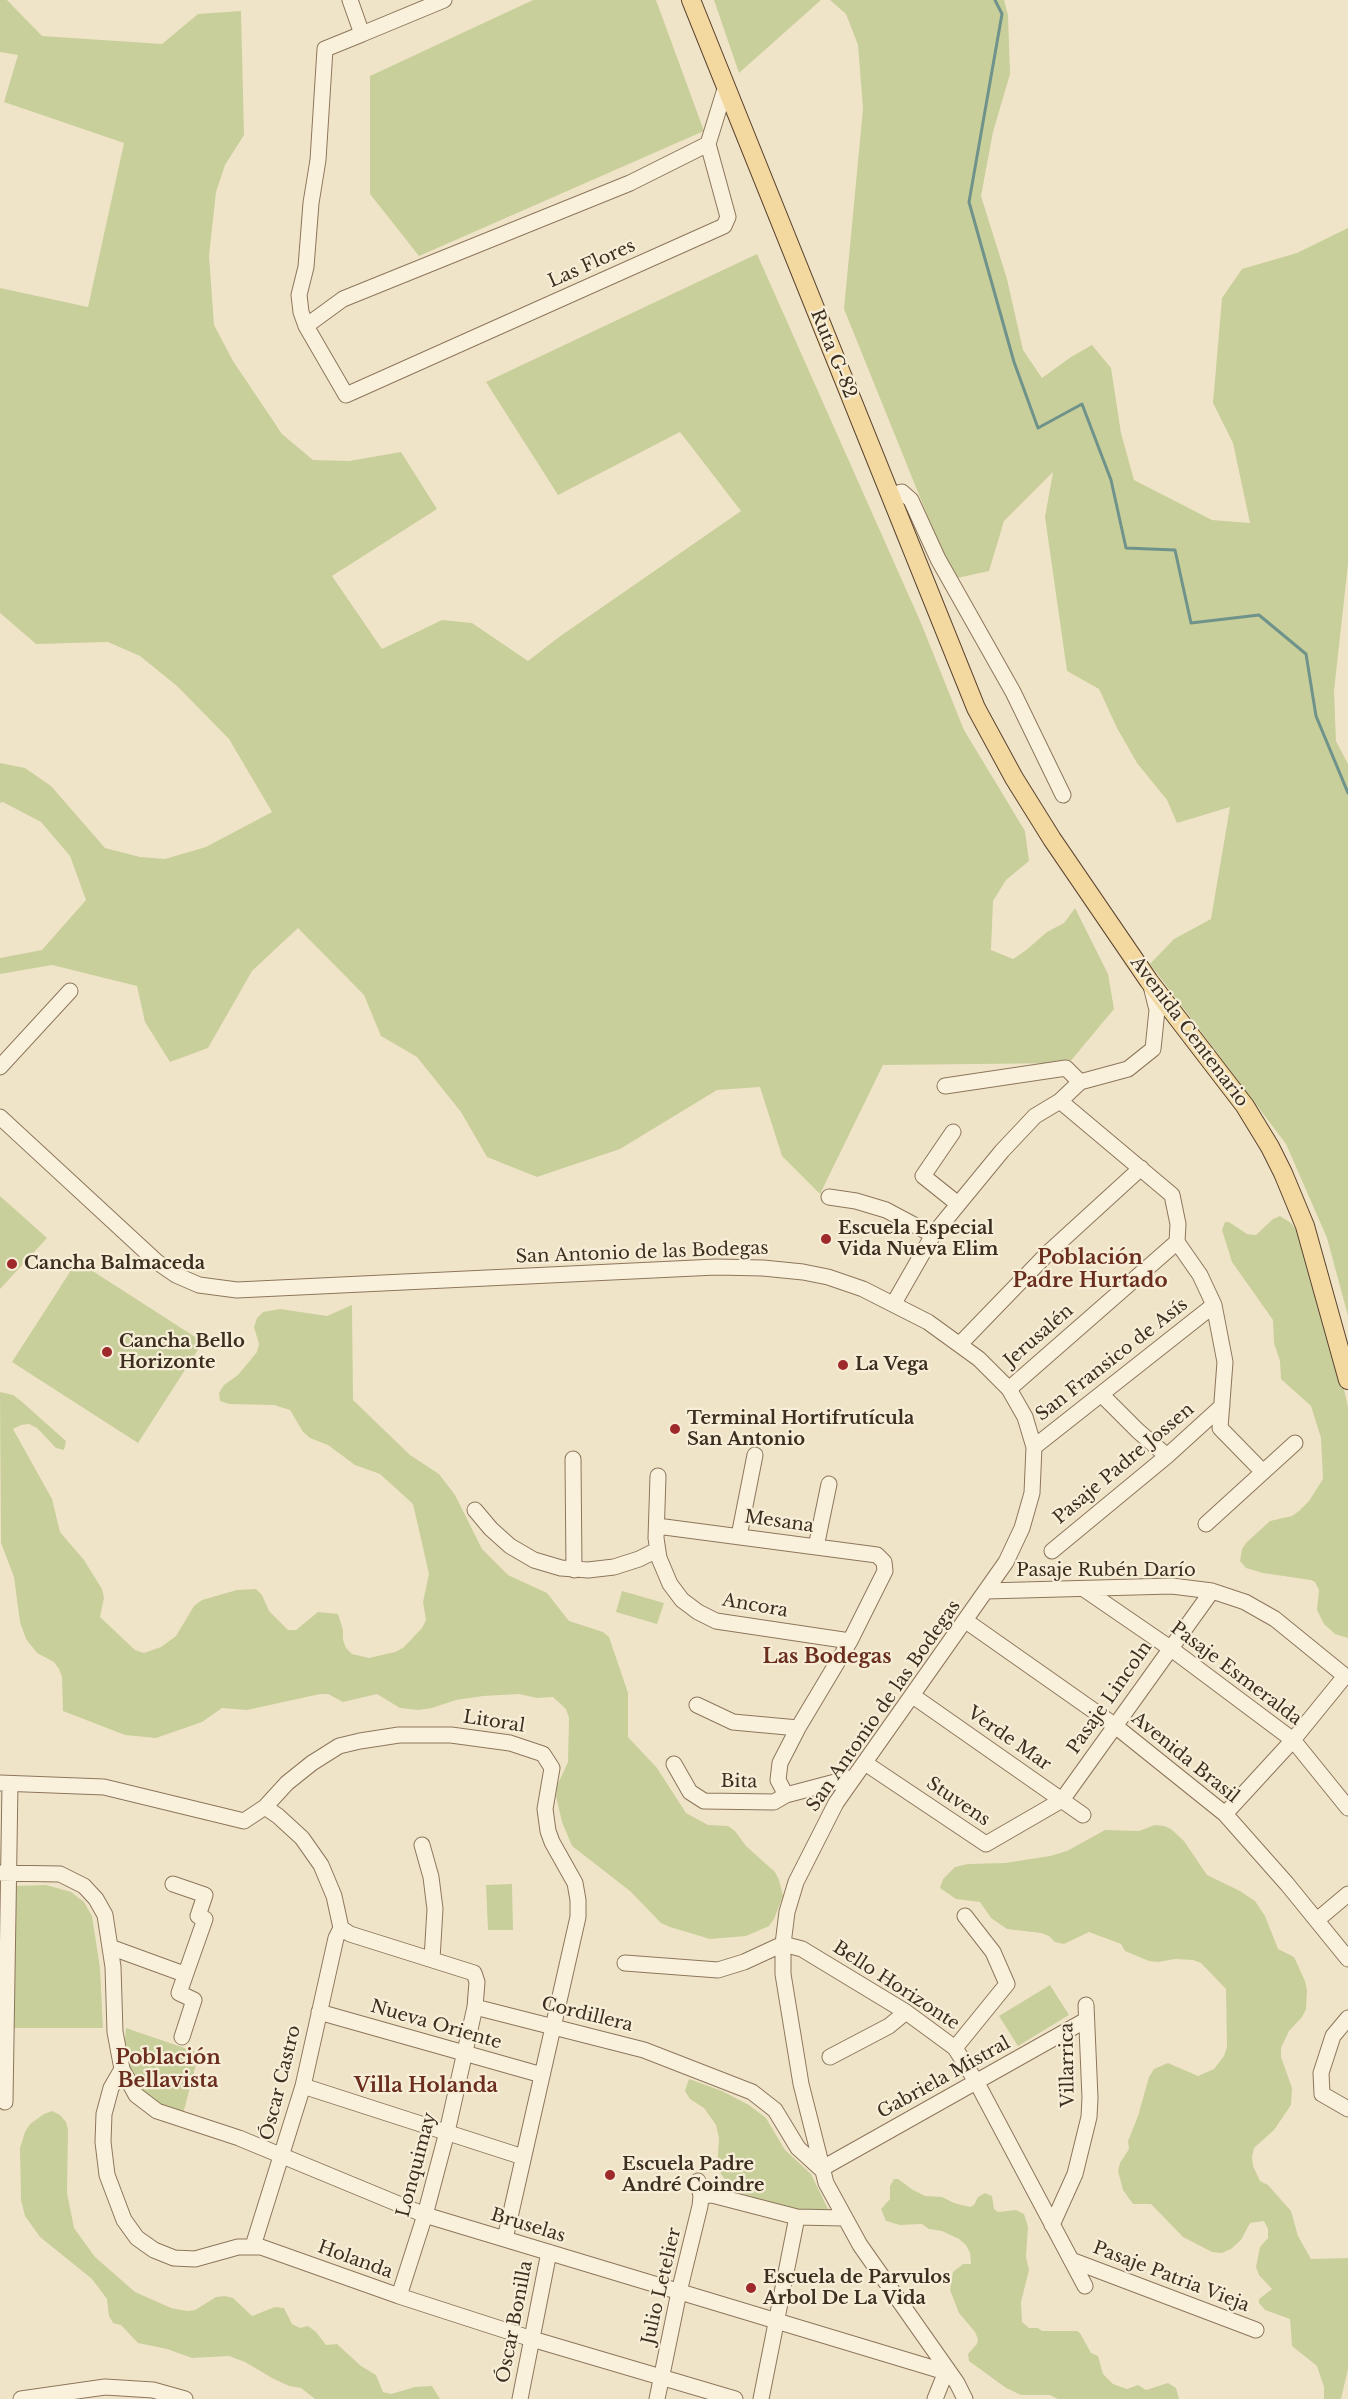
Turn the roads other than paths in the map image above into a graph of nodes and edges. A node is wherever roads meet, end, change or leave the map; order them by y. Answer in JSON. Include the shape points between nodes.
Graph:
{"nodes":[{"id":1,"x":350,"y":0,"type":"edge"},
{"id":2,"x":444,"y":0,"type":"edge"},
{"id":3,"x":690,"y":0,"type":"edge"},
{"id":4,"x":362,"y":34,"type":"junction"},
{"id":5,"x":725,"y":89,"type":"junction"},
{"id":6,"x":708,"y":144,"type":"junction"},
{"id":7,"x":306,"y":326,"type":"junction"},
{"id":8,"x":890,"y":495,"type":"junction"},
{"id":9,"x":976,"y":708,"type":"joint"},
{"id":10,"x":1064,"y":795,"type":"dead end"},
{"id":11,"x":1149,"y":981,"type":"junction"},
{"id":12,"x":70,"y":991,"type":"dead end"},
{"id":13,"x":0,"y":1067,"type":"edge"},
{"id":14,"x":1080,"y":1082,"type":"junction"},
{"id":15,"x":945,"y":1086,"type":"dead end"},
{"id":16,"x":1060,"y":1101,"type":"junction"},
{"id":17,"x":0,"y":1117,"type":"edge"},
{"id":18,"x":953,"y":1132,"type":"dead end"},
{"id":19,"x":1141,"y":1168,"type":"junction"},
{"id":20,"x":829,"y":1197,"type":"dead end"},
{"id":21,"x":958,"y":1204,"type":"junction"},
{"id":22,"x":933,"y":1235,"type":"junction"},
{"id":23,"x":1177,"y":1242,"type":"junction"},
{"id":24,"x":894,"y":1303,"type":"junction"},
{"id":25,"x":1214,"y":1305,"type":"junction"},
{"id":26,"x":960,"y":1344,"type":"junction"},
{"id":27,"x":1348,"y":1380,"type":"edge"},
{"id":28,"x":1009,"y":1389,"type":"junction"},
{"id":29,"x":1102,"y":1395,"type":"junction"},
{"id":30,"x":1222,"y":1406,"type":"junction"},
{"id":31,"x":1294,"y":1443,"type":"dead end"},
{"id":32,"x":1034,"y":1447,"type":"junction"},
{"id":33,"x":755,"y":1455,"type":"dead end"},
{"id":34,"x":1167,"y":1456,"type":"junction"},
{"id":35,"x":573,"y":1459,"type":"dead end"},
{"id":36,"x":1263,"y":1472,"type":"junction"},
{"id":37,"x":658,"y":1476,"type":"dead end"},
{"id":38,"x":829,"y":1484,"type":"dead end"},
{"id":39,"x":475,"y":1510,"type":"dead end"},
{"id":40,"x":1206,"y":1524,"type":"dead end"},
{"id":41,"x":657,"y":1526,"type":"junction"},
{"id":42,"x":739,"y":1536,"type":"junction"},
{"id":43,"x":816,"y":1547,"type":"junction"},
{"id":44,"x":657,"y":1550,"type":"junction"},
{"id":45,"x":1052,"y":1551,"type":"dead end"},
{"id":46,"x":574,"y":1570,"type":"junction"},
{"id":47,"x":1084,"y":1589,"type":"junction"},
{"id":48,"x":1212,"y":1591,"type":"junction"},
{"id":49,"x":986,"y":1592,"type":"junction"},
{"id":50,"x":966,"y":1621,"type":"junction"},
{"id":51,"x":850,"y":1641,"type":"junction"},
{"id":52,"x":1170,"y":1648,"type":"junction"},
{"id":53,"x":913,"y":1696,"type":"junction"},
{"id":54,"x":697,"y":1705,"type":"dead end"},
{"id":55,"x":1114,"y":1725,"type":"junction"},
{"id":56,"x":798,"y":1728,"type":"junction"},
{"id":57,"x":1293,"y":1740,"type":"junction"},
{"id":58,"x":865,"y":1762,"type":"junction"},
{"id":59,"x":674,"y":1764,"type":"dead end"},
{"id":60,"x":854,"y":1777,"type":"junction"},
{"id":61,"x":5,"y":1784,"type":"edge"},
{"id":62,"x":786,"y":1795,"type":"junction"},
{"id":63,"x":1062,"y":1800,"type":"junction"},
{"id":64,"x":265,"y":1807,"type":"junction"},
{"id":65,"x":1348,"y":1808,"type":"edge"},
{"id":66,"x":1224,"y":1814,"type":"junction"},
{"id":67,"x":1083,"y":1815,"type":"dead end"},
{"id":68,"x":422,"y":1845,"type":"dead end"},
{"id":69,"x":4,"y":1873,"type":"edge"},
{"id":70,"x":173,"y":1884,"type":"dead end"},
{"id":71,"x":1348,"y":1894,"type":"edge"},
{"id":72,"x":965,"y":1916,"type":"dead end"},
{"id":73,"x":1317,"y":1920,"type":"junction"},
{"id":74,"x":341,"y":1928,"type":"junction"},
{"id":75,"x":783,"y":1944,"type":"junction"},
{"id":76,"x":110,"y":1947,"type":"junction"},
{"id":77,"x":432,"y":1959,"type":"junction"},
{"id":78,"x":1348,"y":1959,"type":"edge"},
{"id":79,"x":626,"y":1963,"type":"dead end"},
{"id":80,"x":184,"y":1974,"type":"junction"},
{"id":81,"x":475,"y":2007,"type":"junction"},
{"id":82,"x":319,"y":2012,"type":"junction"},
{"id":83,"x":906,"y":2012,"type":"junction"},
{"id":84,"x":1086,"y":2013,"type":"joint"},
{"id":85,"x":1348,"y":2018,"type":"edge"},
{"id":86,"x":553,"y":2026,"type":"junction"},
{"id":87,"x":182,"y":2037,"type":"dead end"},
{"id":88,"x":955,"y":2048,"type":"junction"},
{"id":89,"x":465,"y":2053,"type":"junction"},
{"id":90,"x":831,"y":2057,"type":"dead end"},
{"id":91,"x":122,"y":2069,"type":"junction"},
{"id":92,"x":542,"y":2075,"type":"junction"},
{"id":93,"x":976,"y":2083,"type":"junction"},
{"id":94,"x":303,"y":2086,"type":"junction"},
{"id":95,"x":5,"y":2102,"type":"dead end"},
{"id":96,"x":1348,"y":2109,"type":"edge"},
{"id":97,"x":447,"y":2132,"type":"junction"},
{"id":98,"x":283,"y":2156,"type":"junction"},
{"id":99,"x":523,"y":2157,"type":"junction"},
{"id":100,"x":821,"y":2169,"type":"junction"},
{"id":101,"x":425,"y":2215,"type":"junction"},
{"id":102,"x":797,"y":2217,"type":"junction"},
{"id":103,"x":843,"y":2218,"type":"junction"},
{"id":104,"x":1052,"y":2225,"type":"junction"},
{"id":105,"x":505,"y":2239,"type":"junction"},
{"id":106,"x":254,"y":2246,"type":"junction"},
{"id":107,"x":549,"y":2252,"type":"junction"},
{"id":108,"x":1071,"y":2260,"type":"junction"},
{"id":109,"x":1085,"y":2286,"type":"dead end"},
{"id":110,"x":679,"y":2292,"type":"junction"},
{"id":111,"x":399,"y":2296,"type":"junction"},
{"id":112,"x":776,"y":2320,"type":"junction"},
{"id":113,"x":1256,"y":2330,"type":"dead end"},
{"id":114,"x":532,"y":2339,"type":"junction"},
{"id":115,"x":949,"y":2373,"type":"junction"},
{"id":116,"x":662,"y":2378,"type":"junction"},
{"id":117,"x":90,"y":2393,"type":"edge"},
{"id":118,"x":960,"y":2398,"type":"edge"},
{"id":119,"x":21,"y":2399,"type":"edge"},
{"id":120,"x":185,"y":2399,"type":"edge"},
{"id":121,"x":520,"y":2399,"type":"edge"},
{"id":122,"x":657,"y":2399,"type":"edge"},
{"id":123,"x":735,"y":2399,"type":"edge"},
{"id":124,"x":761,"y":2399,"type":"edge"},
{"id":125,"x":934,"y":2399,"type":"edge"}],
"edges":[{"from":1,"to":4,"type":"street"},
{"from":2,"to":4,"type":"street"},
{"from":3,"to":5,"type":"main road","name":"Ruta G-82"},
{"from":4,"to":7,"type":"street","via":[[326,49],[318,160],[306,267],[299,295]]},
{"from":5,"to":6,"type":"street"},
{"from":5,"to":8,"type":"main road","name":"Ruta G-82"},
{"from":6,"to":7,"type":"street","via":[[630,183],[344,299]]},
{"from":6,"to":7,"type":"street","name":"Las Flores","via":[[728,217],[724,226],[346,395]]},
{"from":8,"to":9,"type":"main road","name":"Ruta G-82"},
{"from":8,"to":10,"type":"street","via":[[902,492],[911,500],[938,559],[1013,692]]},
{"from":9,"to":11,"type":"main road","name":"Avenida Centenario","via":[[1032,809]]},
{"from":11,"to":14,"type":"street","via":[[1157,1010],[1153,1049],[1128,1069]]},
{"from":11,"to":27,"type":"main road","name":"Avenida Centenario","via":[[1245,1106],[1283,1173],[1314,1254]]},
{"from":12,"to":13,"type":"street"},
{"from":14,"to":15,"type":"street","via":[[1066,1068]]},
{"from":14,"to":16,"type":"street"},
{"from":16,"to":19,"type":"street"},
{"from":16,"to":21,"type":"street","via":[[1035,1116]]},
{"from":17,"to":24,"type":"street","name":"San Antonio de las Bodegas","via":[[157,1262],[187,1280],[211,1288],[237,1290],[740,1267],[828,1276]]},
{"from":18,"to":21,"type":"street","via":[[923,1176]]},
{"from":19,"to":23,"type":"street","via":[[1172,1195]]},
{"from":19,"to":26,"type":"street","via":[[1049,1252]]},
{"from":20,"to":22,"type":"street","via":[[886,1210]]},
{"from":21,"to":22,"type":"street"},
{"from":22,"to":24,"type":"street"},
{"from":23,"to":25,"type":"street","via":[[1200,1275]]},
{"from":23,"to":28,"type":"street","name":"Jerusalén"},
{"from":24,"to":26,"type":"street","name":"San Antonio de las Bodegas"},
{"from":25,"to":29,"type":"street","name":"San Fransico de Asís"},
{"from":25,"to":30,"type":"street","via":[[1225,1362]]},
{"from":26,"to":28,"type":"street","name":"San Antonio de las Bodegas"},
{"from":28,"to":32,"type":"street","name":"San Antonio de las Bodegas","via":[[1025,1417]]},
{"from":29,"to":32,"type":"street","name":"San Fransico de Asís"},
{"from":29,"to":34,"type":"street"},
{"from":30,"to":34,"type":"street","name":"Pasaje Padre Jossen"},
{"from":30,"to":36,"type":"street","via":[[1220,1428]]},
{"from":31,"to":36,"type":"street"},
{"from":32,"to":49,"type":"street","name":"San Antonio de las Bodegas","via":[[1032,1493],[1022,1528]]},
{"from":33,"to":42,"type":"street"},
{"from":34,"to":45,"type":"street","name":"Pasaje Padre Jossen"},
{"from":35,"to":46,"type":"street"},
{"from":36,"to":40,"type":"street"},
{"from":37,"to":41,"type":"street","name":"Ancora"},
{"from":38,"to":43,"type":"street"},
{"from":39,"to":46,"type":"street","via":[[500,1538],[522,1553]]},
{"from":41,"to":42,"type":"street","name":"Mesana"},
{"from":41,"to":44,"type":"street","name":"Ancora"},
{"from":42,"to":43,"type":"street","name":"Mesana"},
{"from":43,"to":51,"type":"street","name":"Mesana","via":[[877,1555],[884,1562],[885,1571]]},
{"from":44,"to":46,"type":"street","via":[[614,1567]]},
{"from":44,"to":51,"type":"street","name":"Ancora","via":[[675,1593],[707,1617]]},
{"from":47,"to":48,"type":"street","name":"Pasaje Rubén Darío","via":[[1172,1586]]},
{"from":47,"to":49,"type":"street","name":"Pasaje Rubén Darío"},
{"from":47,"to":52,"type":"street","name":"Pasaje Esmeralda"},
{"from":48,"to":52,"type":"street","name":"Pasaje Lincoln"},
{"from":48,"to":57,"type":"street","name":"Pasaje Rubén Darío","via":[[1245,1602],[1275,1619],[1345,1676]]},
{"from":49,"to":50,"type":"street","name":"San Antonio de las Bodegas"},
{"from":50,"to":53,"type":"street","name":"San Antonio de las Bodegas"},
{"from":50,"to":55,"type":"street","name":"Avenida Brasil"},
{"from":51,"to":56,"type":"street"},
{"from":52,"to":55,"type":"street","name":"Pasaje Lincoln"},
{"from":52,"to":57,"type":"street","name":"Pasaje Esmeralda"},
{"from":53,"to":58,"type":"street","name":"San Antonio de las Bodegas"},
{"from":53,"to":63,"type":"street","name":"Verde Mar"},
{"from":54,"to":56,"type":"street","via":[[733,1722]]},
{"from":55,"to":63,"type":"street","name":"Pasaje Lincoln"},
{"from":55,"to":66,"type":"street","name":"Avenida Brasil"},
{"from":56,"to":62,"type":"street","via":[[778,1768],[778,1780]]},
{"from":57,"to":65,"type":"street","name":"Pasaje Esmeralda"},
{"from":57,"to":66,"type":"street"},
{"from":58,"to":60,"type":"street","name":"San Antonio de las Bodegas"},
{"from":58,"to":63,"type":"street","name":"Stuvens","via":[[986,1844]]},
{"from":59,"to":62,"type":"street","name":"Bita","via":[[690,1792],[704,1801],[774,1802]]},
{"from":60,"to":62,"type":"street","name":"Bita"},
{"from":60,"to":75,"type":"street","name":"San Antonio de las Bodegas","via":[[836,1803],[796,1882]]},
{"from":61,"to":64,"type":"street","name":"Litoral","via":[[104,1787],[244,1821]]},
{"from":61,"to":69,"type":"street"},
{"from":63,"to":67,"type":"street","name":"Verde Mar"},
{"from":64,"to":74,"type":"street","via":[[302,1838],[321,1865],[334,1896]]},
{"from":64,"to":86,"type":"street","name":"Litoral","via":[[312,1763],[339,1746],[360,1741],[399,1735],[451,1735],[510,1743],[543,1754],[552,1768],[546,1797],[548,1831],[572,1874],[578,1900],[578,1917]]},
{"from":66,"to":73,"type":"street","name":"Avenida Brasil"},
{"from":68,"to":77,"type":"street","via":[[435,1909]]},
{"from":69,"to":76,"type":"street","name":"Bruselas","via":[[51,1873],[84,1886],[105,1915]]},
{"from":69,"to":95,"type":"street"},
{"from":70,"to":80,"type":"street","via":[[205,1895],[198,1916],[205,1919]]},
{"from":71,"to":73,"type":"street"},
{"from":72,"to":88,"type":"street","via":[[993,1952],[1007,1984]]},
{"from":73,"to":78,"type":"street","name":"Avenida Brasil"},
{"from":74,"to":77,"type":"street"},
{"from":74,"to":82,"type":"street","name":"Óscar Castro"},
{"from":75,"to":79,"type":"street","via":[[718,1970]]},
{"from":75,"to":83,"type":"street","name":"Bello Horizonte","via":[[802,1949]]},
{"from":75,"to":100,"type":"street","name":"San Antonio de las Bodegas","via":[[783,1974],[800,2076]]},
{"from":76,"to":80,"type":"street"},
{"from":76,"to":91,"type":"street","name":"Bruselas","via":[[116,2044]]},
{"from":77,"to":81,"type":"street","via":[[474,1973]]},
{"from":80,"to":87,"type":"street","via":[[179,1993],[194,2000]]},
{"from":81,"to":86,"type":"street","name":"Cordillera"},
{"from":81,"to":89,"type":"street","name":"Lonquimay"},
{"from":82,"to":89,"type":"street","name":"Nueva Oriente"},
{"from":82,"to":94,"type":"street","name":"Óscar Castro"},
{"from":83,"to":88,"type":"street","name":"Bello Horizonte"},
{"from":83,"to":90,"type":"street","via":[[889,2026]]},
{"from":84,"to":93,"type":"street","name":"Gabriela Mistral"},
{"from":84,"to":104,"type":"street","name":"Villarrica","via":[[1089,2117],[1075,2174]]},
{"from":85,"to":96,"type":"street","via":[[1335,2032],[1321,2073],[1322,2094]]},
{"from":86,"to":92,"type":"street","name":"Litoral"},
{"from":86,"to":100,"type":"street","name":"Cordillera","via":[[644,2050],[752,2092],[768,2103],[798,2148]]},
{"from":88,"to":93,"type":"street","name":"Bello Horizonte"},
{"from":89,"to":92,"type":"street","name":"Nueva Oriente"},
{"from":89,"to":97,"type":"street","name":"Lonquimay"},
{"from":91,"to":98,"type":"street","name":"Bruselas","via":[[136,2095],[157,2111]]},
{"from":91,"to":106,"type":"street","name":"Holanda","via":[[106,2100],[103,2142],[112,2190],[130,2230],[154,2250],[185,2259]]},
{"from":92,"to":99,"type":"street","name":"Litoral"},
{"from":93,"to":100,"type":"street","name":"Gabriela Mistral"},
{"from":93,"to":104,"type":"street","name":"Bello Horizonte"},
{"from":94,"to":97,"type":"street"},
{"from":94,"to":98,"type":"street","name":"Óscar Castro"},
{"from":97,"to":99,"type":"street"},
{"from":97,"to":101,"type":"street","name":"Lonquimay"},
{"from":98,"to":101,"type":"street","name":"Bruselas"},
{"from":98,"to":106,"type":"street","name":"Óscar Castro"},
{"from":99,"to":105,"type":"street","name":"Litoral"},
{"from":100,"to":103,"type":"street","name":"San Antonio de las Bodegas"},
{"from":101,"to":105,"type":"street","name":"Bruselas"},
{"from":101,"to":111,"type":"street","name":"Lonquimay"},
{"from":102,"to":103,"type":"street"},
{"from":102,"to":110,"type":"street","name":"Julio Letelier","via":[[712,2195],[700,2188]]},
{"from":102,"to":112,"type":"street"},
{"from":103,"to":115,"type":"street","name":"San Antonio de las Bodegas"},
{"from":104,"to":108,"type":"street","name":"Bello Horizonte"},
{"from":105,"to":107,"type":"street","name":"Bruselas"},
{"from":106,"to":111,"type":"street","name":"Holanda"},
{"from":107,"to":110,"type":"street","name":"Bruselas"},
{"from":107,"to":114,"type":"street","name":"Óscar Bonilla"},
{"from":108,"to":109,"type":"street","name":"Bello Horizonte"},
{"from":108,"to":113,"type":"street","name":"Pasaje Patria Vieja"},
{"from":110,"to":112,"type":"street","name":"Bruselas"},
{"from":110,"to":116,"type":"street","name":"Julio Letelier"},
{"from":111,"to":114,"type":"street","name":"Holanda"},
{"from":112,"to":115,"type":"street","name":"Bruselas"},
{"from":112,"to":124,"type":"street"},
{"from":114,"to":116,"type":"street","name":"Holanda"},
{"from":114,"to":121,"type":"street","name":"Óscar Bonilla"},
{"from":115,"to":118,"type":"street","name":"San Antonio de las Bodegas"},
{"from":115,"to":125,"type":"street"},
{"from":116,"to":122,"type":"street","name":"Julio Letelier"},
{"from":116,"to":123,"type":"street","name":"Holanda"},
{"from":117,"to":119,"type":"street"},
{"from":117,"to":120,"type":"street","via":[[136,2388]]}]}
